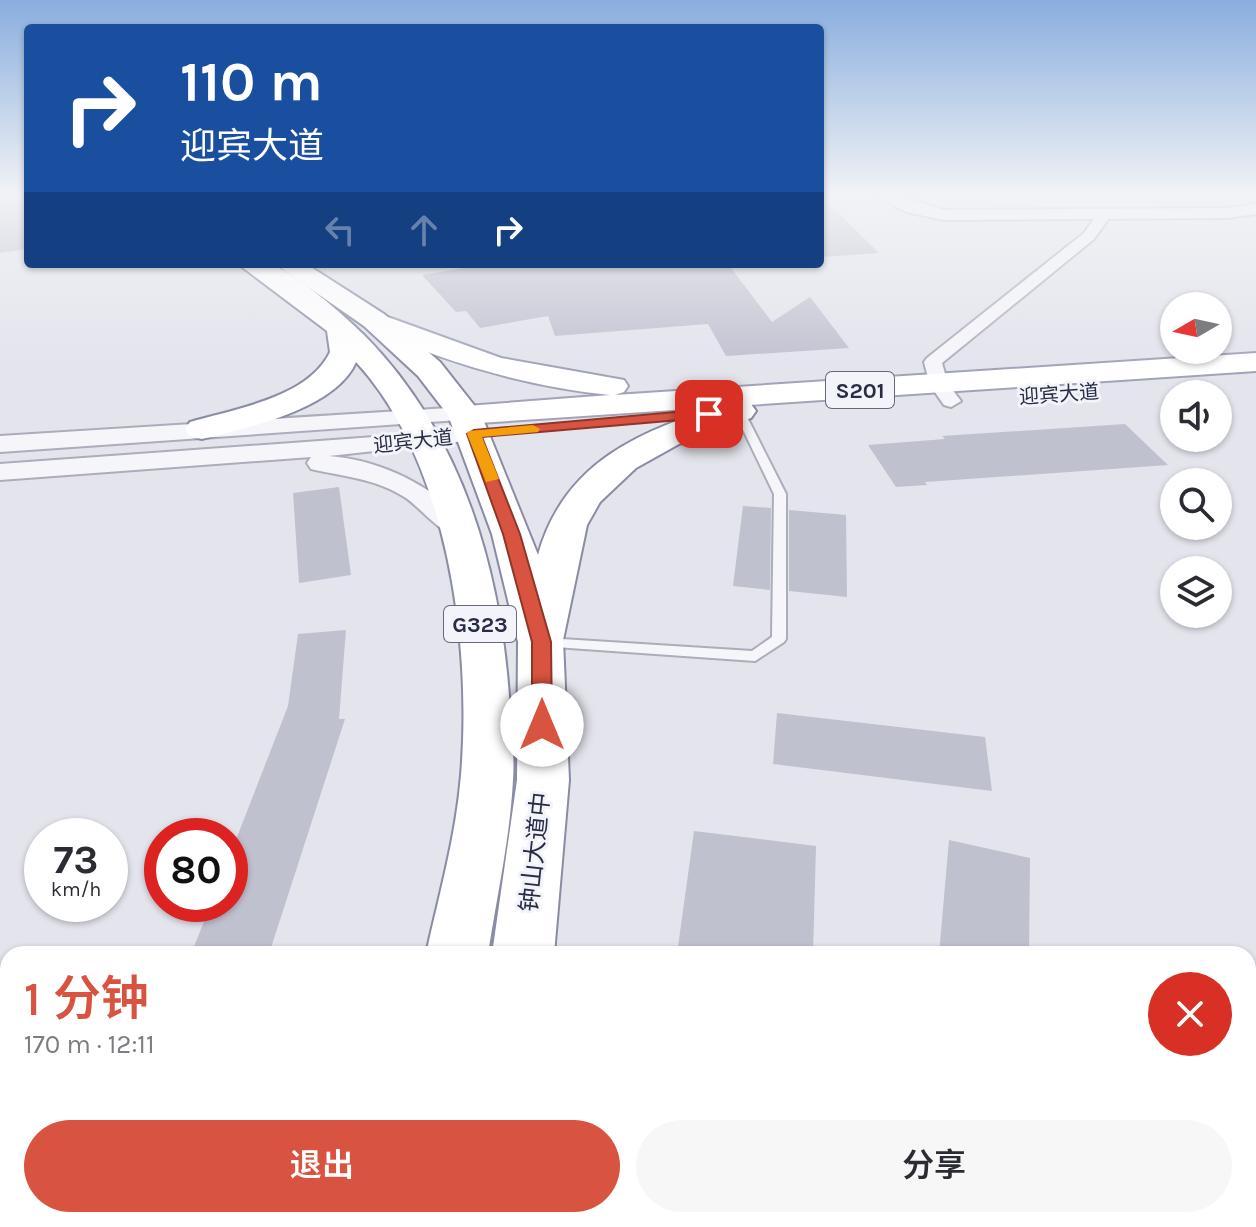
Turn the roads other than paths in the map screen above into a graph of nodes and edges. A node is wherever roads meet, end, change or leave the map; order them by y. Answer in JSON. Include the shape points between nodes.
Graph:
{"nodes":[{"id":1,"x":1068,"y":253,"type":"edge"},
{"id":2,"x":257,"y":268,"type":"edge"},
{"id":3,"x":293,"y":268,"type":"edge"},
{"id":4,"x":358,"y":324,"type":"junction"},
{"id":5,"x":1256,"y":362,"type":"edge"},
{"id":6,"x":1256,"y":381,"type":"edge"},
{"id":7,"x":945,"y":393,"type":"junction"},
{"id":8,"x":737,"y":404,"type":"junction"},
{"id":9,"x":469,"y":424,"type":"junction"},
{"id":10,"x":418,"y":428,"type":"junction"},
{"id":11,"x":207,"y":443,"type":"junction"},
{"id":12,"x":0,"y":444,"type":"edge"},
{"id":13,"x":0,"y":472,"type":"edge"},
{"id":14,"x":463,"y":531,"type":"junction"},
{"id":15,"x":541,"y":642,"type":"junction"},
{"id":16,"x":458,"y":946,"type":"edge"},
{"id":17,"x":524,"y":946,"type":"edge"}],
"edges":[{"from":1,"to":7,"type":"street","via":[[933,362]]},
{"from":2,"to":4,"type":"highway","number":"G323"},
{"from":3,"to":4,"type":"highway","number":"G323"},
{"from":4,"to":8,"type":"main road","via":[[502,368]]},
{"from":4,"to":9,"type":"highway","name":"钟山大道中","number":"G323","via":[[429,369]]},
{"from":4,"to":10,"type":"highway","number":"G323"},
{"from":4,"to":11,"type":"highway","via":[[340,366],[320,385]]},
{"from":5,"to":7,"type":"main road","name":"迎宾大道","number":"S201"},
{"from":6,"to":7,"type":"main road","name":"迎宾大道","number":"S201"},
{"from":7,"to":8,"type":"main road","name":"迎宾大道","number":"S201"},
{"from":8,"to":9,"type":"main road","name":"迎宾大道","number":"S201"},
{"from":8,"to":15,"type":"highway","via":[[638,448],[604,476],[569,517]]},
{"from":8,"to":15,"type":"lane","via":[[780,494],[779,639],[755,656]]},
{"from":9,"to":10,"type":"street","name":"迎宾大道"},
{"from":9,"to":15,"type":"highway","name":"钟山大道中","number":"G323","via":[[512,534]]},
{"from":10,"to":11,"type":"street","name":"迎宾大道"},
{"from":10,"to":14,"type":"highway","number":"G323"},
{"from":11,"to":12,"type":"street","name":"迎宾大道"},
{"from":11,"to":13,"type":"street","name":"迎宾大道"},
{"from":11,"to":14,"type":"street","via":[[389,477],[426,496]]},
{"from":14,"to":16,"type":"highway","number":"G323","via":[[484,646],[487,780]]},
{"from":15,"to":17,"type":"highway","name":"钟山大道中","number":"G323","via":[[543,780]]}]}
